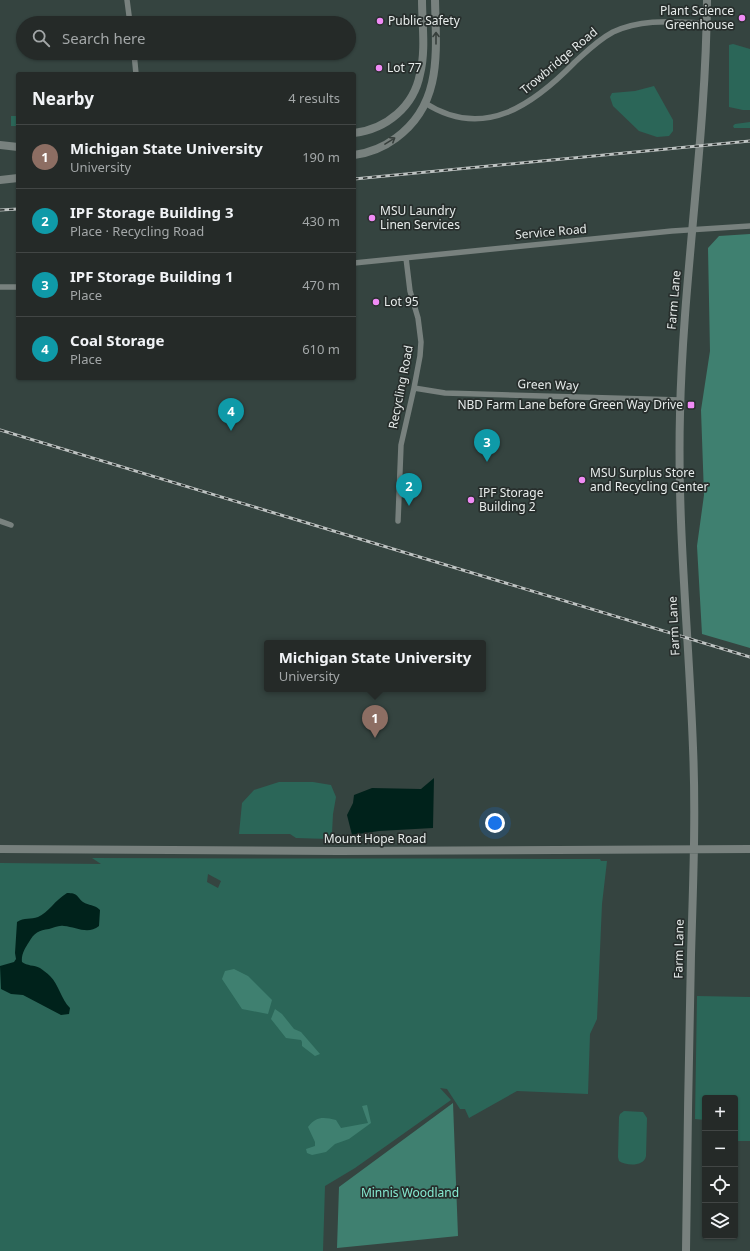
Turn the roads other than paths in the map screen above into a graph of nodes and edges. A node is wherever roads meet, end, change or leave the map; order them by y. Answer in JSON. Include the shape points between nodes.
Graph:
{"nodes":[{"id":1,"x":127,"y":0,"type":"edge"},
{"id":2,"x":422,"y":0,"type":"edge"},
{"id":3,"x":435,"y":0,"type":"edge"},
{"id":4,"x":707,"y":0,"type":"edge"},
{"id":5,"x":129,"y":16,"type":"edge"},
{"id":6,"x":706,"y":23,"type":"junction"},
{"id":7,"x":422,"y":57,"type":"junction"},
{"id":8,"x":436,"y":57,"type":"junction"},
{"id":9,"x":135,"y":60,"type":"edge"},
{"id":10,"x":136,"y":72,"type":"edge"},
{"id":11,"x":412,"y":96,"type":"junction"},
{"id":12,"x":425,"y":104,"type":"junction"},
{"id":13,"x":356,"y":132,"type":"edge"},
{"id":14,"x":0,"y":145,"type":"edge"},
{"id":15,"x":16,"y":147,"type":"edge"},
{"id":16,"x":356,"y":154,"type":"edge"},
{"id":17,"x":16,"y":178,"type":"edge"},
{"id":18,"x":0,"y":180,"type":"edge"},
{"id":19,"x":750,"y":226,"type":"edge"},
{"id":20,"x":693,"y":229,"type":"junction"},
{"id":21,"x":406,"y":258,"type":"junction"},
{"id":22,"x":356,"y":263,"type":"edge"},
{"id":23,"x":0,"y":287,"type":"edge"},
{"id":24,"x":16,"y":287,"type":"edge"},
{"id":25,"x":414,"y":388,"type":"junction"},
{"id":26,"x":680,"y":400,"type":"junction"},
{"id":27,"x":0,"y":521,"type":"edge"},
{"id":28,"x":398,"y":521,"type":"dead end"},
{"id":29,"x":11,"y":525,"type":"dead end"},
{"id":30,"x":0,"y":849,"type":"edge"},
{"id":31,"x":750,"y":849,"type":"edge"},
{"id":32,"x":693,"y":850,"type":"junction"},
{"id":33,"x":686,"y":1251,"type":"edge"}],
"edges":[{"from":1,"to":5,"type":"street"},
{"from":2,"to":7,"type":"street"},
{"from":8,"to":3,"type":"street","one_way":true},
{"from":4,"to":6,"type":"street","name":"Farm Lane"},
{"from":6,"to":12,"type":"street","name":"Trowbridge Road","via":[[646,22],[614,32],[588,49],[534,99],[500,115],[480,119],[459,118],[439,112]]},
{"from":6,"to":20,"type":"street","name":"Farm Lane","via":[[704,94]]},
{"from":7,"to":8,"type":"street"},
{"from":7,"to":11,"type":"street","via":[[420,75]]},
{"from":8,"to":12,"type":"street","via":[[434,75]]},
{"from":9,"to":10,"type":"street"},
{"from":11,"to":12,"type":"street"},
{"from":11,"to":13,"type":"street","via":[[389,120],[371,129]]},
{"from":16,"to":12,"type":"street","one_way":true,"via":[[394,139],[412,124]]},
{"from":14,"to":15,"type":"street"},
{"from":17,"to":18,"type":"street"},
{"from":19,"to":20,"type":"street","name":"Service Road"},
{"from":20,"to":21,"type":"street","name":"Service Road"},
{"from":20,"to":26,"type":"street","name":"Farm Lane"},
{"from":21,"to":22,"type":"street","name":"Service Road"},
{"from":21,"to":25,"type":"street","name":"Recycling Road","via":[[421,342]]},
{"from":23,"to":24,"type":"street"},
{"from":25,"to":26,"type":"street","name":"Green Way","via":[[445,393]]},
{"from":25,"to":28,"type":"street","name":"Recycling Road","via":[[400,445]]},
{"from":26,"to":32,"type":"street","name":"Farm Lane","via":[[682,554],[693,748]]},
{"from":27,"to":29,"type":"street"},
{"from":30,"to":32,"type":"street","name":"Mount Hope Road"},
{"from":31,"to":32,"type":"street","name":"Mount Hope Road"},
{"from":32,"to":33,"type":"street","name":"Farm Lane"}]}
